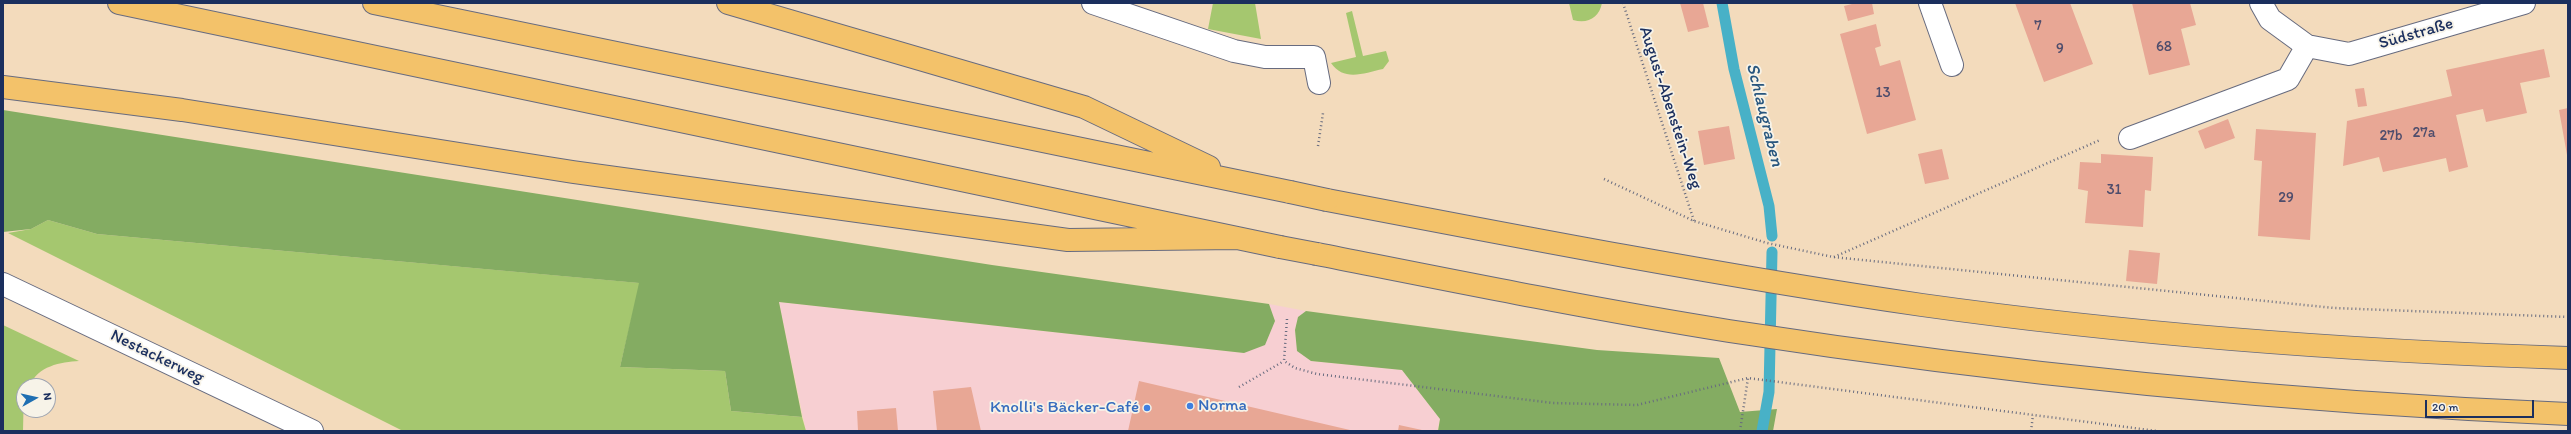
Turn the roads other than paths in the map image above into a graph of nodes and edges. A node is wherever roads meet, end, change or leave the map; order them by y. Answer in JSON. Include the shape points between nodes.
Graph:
{"nodes":[{"id":1,"x":119,"y":3,"type":"edge"},
{"id":2,"x":374,"y":3,"type":"edge"},
{"id":3,"x":728,"y":3,"type":"edge"},
{"id":4,"x":1093,"y":3,"type":"edge"},
{"id":5,"x":1930,"y":3,"type":"edge"},
{"id":6,"x":2262,"y":3,"type":"edge"},
{"id":7,"x":2524,"y":3,"type":"edge"},
{"id":8,"x":2307,"y":46,"type":"junction"},
{"id":9,"x":1952,"y":65,"type":"dead end"},
{"id":10,"x":1319,"y":83,"type":"dead end"},
{"id":11,"x":3,"y":87,"type":"edge"},
{"id":12,"x":2130,"y":138,"type":"road end"},
{"id":13,"x":1241,"y":182,"type":"junction"},
{"id":14,"x":1236,"y":238,"type":"junction"},
{"id":15,"x":3,"y":284,"type":"edge"},
{"id":16,"x":2568,"y":358,"type":"edge"},
{"id":17,"x":2568,"y":414,"type":"edge"},
{"id":18,"x":312,"y":431,"type":"edge"}],
"edges":[{"from":1,"to":14,"type":"highway"},
{"from":2,"to":13,"type":"highway"},
{"from":3,"to":13,"type":"highway","via":[[1084,107]]},
{"from":4,"to":10,"type":"street","via":[[1234,51],[1265,57],[1314,57]]},
{"from":5,"to":9,"type":"street"},
{"from":6,"to":8,"type":"street","via":[[2270,20]]},
{"from":7,"to":8,"type":"street","name":"Südstraße","via":[[2349,54]]},
{"from":8,"to":12,"type":"street","via":[[2288,79]]},
{"from":11,"to":14,"type":"highway","via":[[182,110],[573,172],[1068,240]]},
{"from":13,"to":16,"type":"highway","bridge":true,"via":[[1626,258],[1924,305],[2184,334],[2326,346]]},
{"from":14,"to":17,"type":"highway","bridge":true,"via":[[1608,310],[1769,337],[1937,360],[2324,401]]},
{"from":15,"to":18,"type":"street","name":"Nestackerweg"}]}
